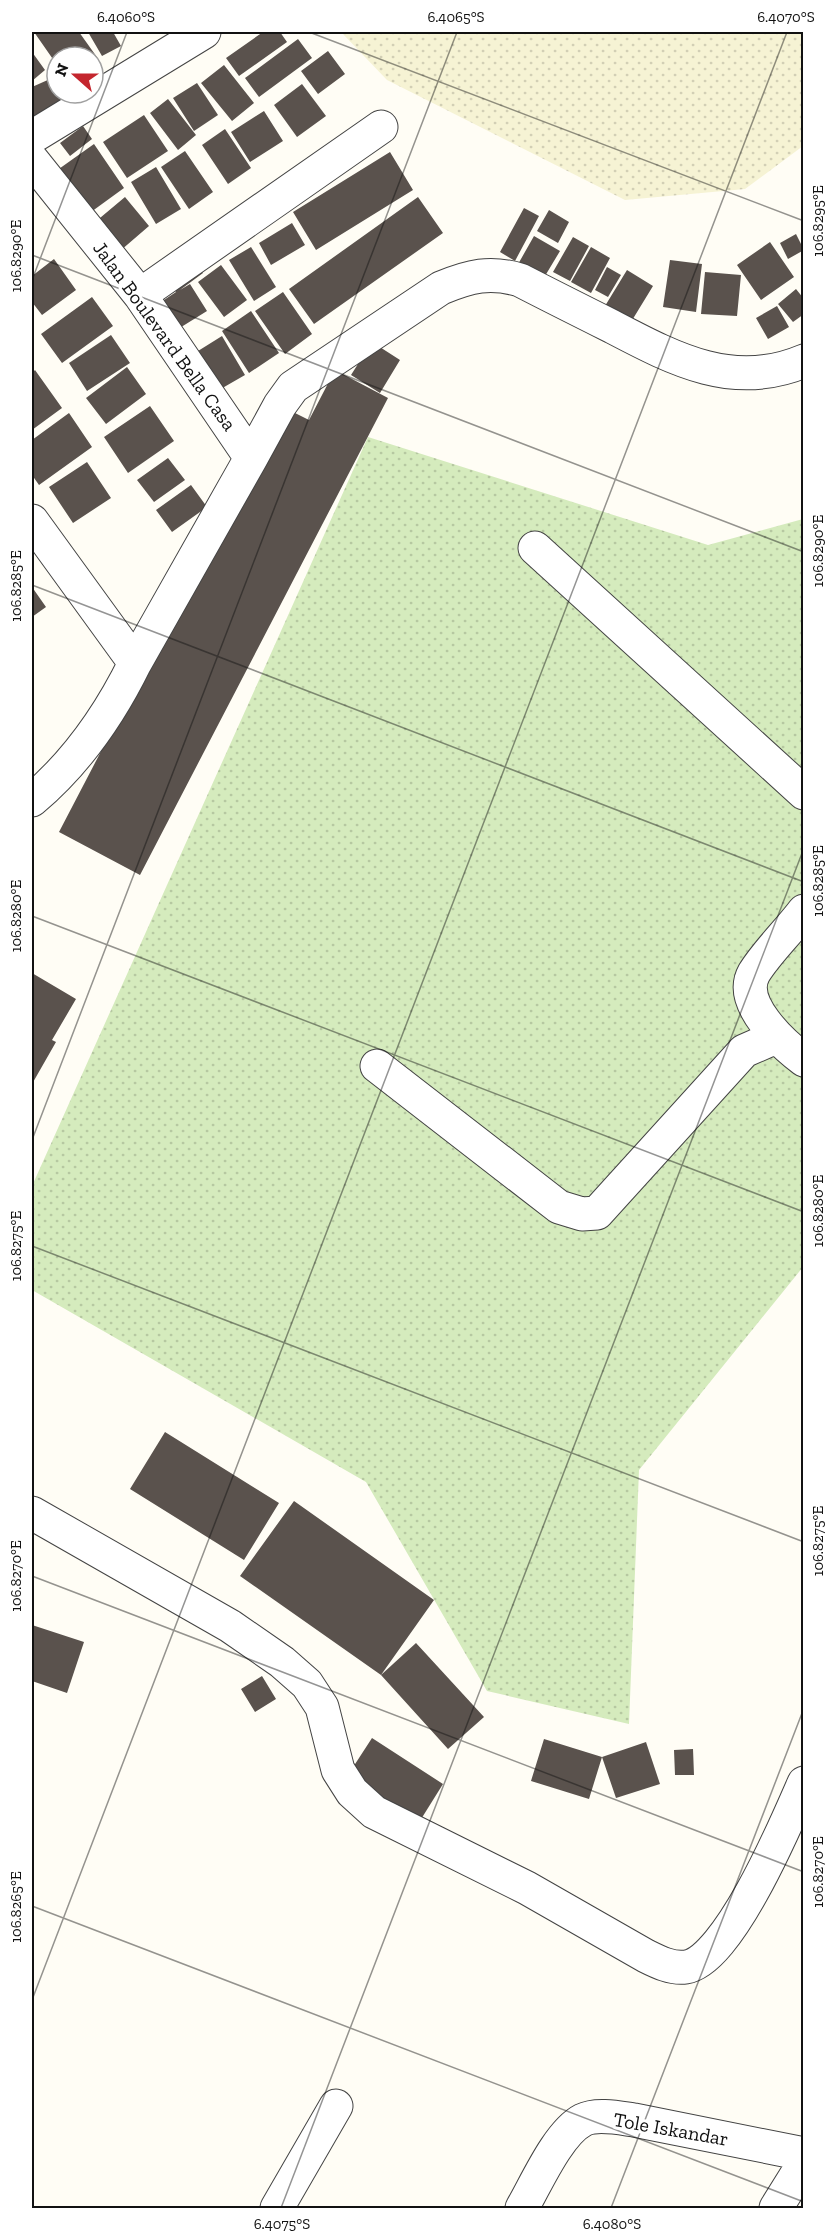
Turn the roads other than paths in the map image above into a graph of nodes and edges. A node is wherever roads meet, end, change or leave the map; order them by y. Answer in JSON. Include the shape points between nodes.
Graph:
{"nodes":[{"id":1,"x":204,"y":32,"type":"edge"},
{"id":2,"x":381,"y":127,"type":"dead end"},
{"id":3,"x":32,"y":138,"type":"edge"},
{"id":4,"x":32,"y":160,"type":"edge"},
{"id":5,"x":140,"y":295,"type":"junction"},
{"id":6,"x":804,"y":361,"type":"edge"},
{"id":7,"x":251,"y":458,"type":"junction"},
{"id":8,"x":32,"y":521,"type":"edge"},
{"id":9,"x":535,"y":548,"type":"dead end"},
{"id":10,"x":135,"y":663,"type":"junction"},
{"id":11,"x":804,"y":793,"type":"edge"},
{"id":12,"x":32,"y":800,"type":"edge"},
{"id":13,"x":804,"y":911,"type":"edge"},
{"id":14,"x":776,"y":1037,"type":"junction"},
{"id":15,"x":804,"y":1060,"type":"edge"},
{"id":16,"x":377,"y":1066,"type":"dead end"},
{"id":17,"x":32,"y":1512,"type":"edge"},
{"id":18,"x":804,"y":1783,"type":"edge"},
{"id":19,"x":336,"y":2106,"type":"dead end"},
{"id":20,"x":804,"y":2154,"type":"edge"},
{"id":21,"x":804,"y":2163,"type":"edge"},
{"id":22,"x":277,"y":2208,"type":"edge"},
{"id":23,"x":522,"y":2208,"type":"edge"},
{"id":24,"x":776,"y":2208,"type":"edge"}],
"edges":[{"from":1,"to":3,"type":"street"},
{"from":2,"to":5,"type":"street"},
{"from":4,"to":5,"type":"street","name":"Jalan Boulevard Bella Casa"},
{"from":5,"to":7,"type":"street","name":"Jalan Boulevard Bella Casa"},
{"from":6,"to":7,"type":"street","name":"Jalan Boulevard Bella Casa","via":[[759,374],[694,365],[520,280],[481,274],[441,288],[293,387]]},
{"from":7,"to":10,"type":"street","name":"Jalan Boulevard Bella Casa"},
{"from":8,"to":10,"type":"street"},
{"from":9,"to":11,"type":"street"},
{"from":10,"to":12,"type":"street","name":"Jalan Boulevard Bella Casa","via":[[98,728],[61,774]]},
{"from":13,"to":14,"type":"street","via":[[753,975],[750,990]]},
{"from":14,"to":15,"type":"street"},
{"from":14,"to":16,"type":"street","via":[[744,1050],[597,1213],[582,1214],[559,1207]]},
{"from":17,"to":18,"type":"street","via":[[230,1626],[282,1662],[307,1684],[322,1707],[338,1770],[351,1792],[374,1812],[527,1888],[667,1965],[686,1966],[705,1959],[731,1928],[781,1837]]},
{"from":19,"to":22,"type":"street"},
{"from":20,"to":23,"type":"street","name":"Tole Iskandar","via":[[634,2120],[584,2120],[568,2132]]},
{"from":21,"to":24,"type":"street"}]}
